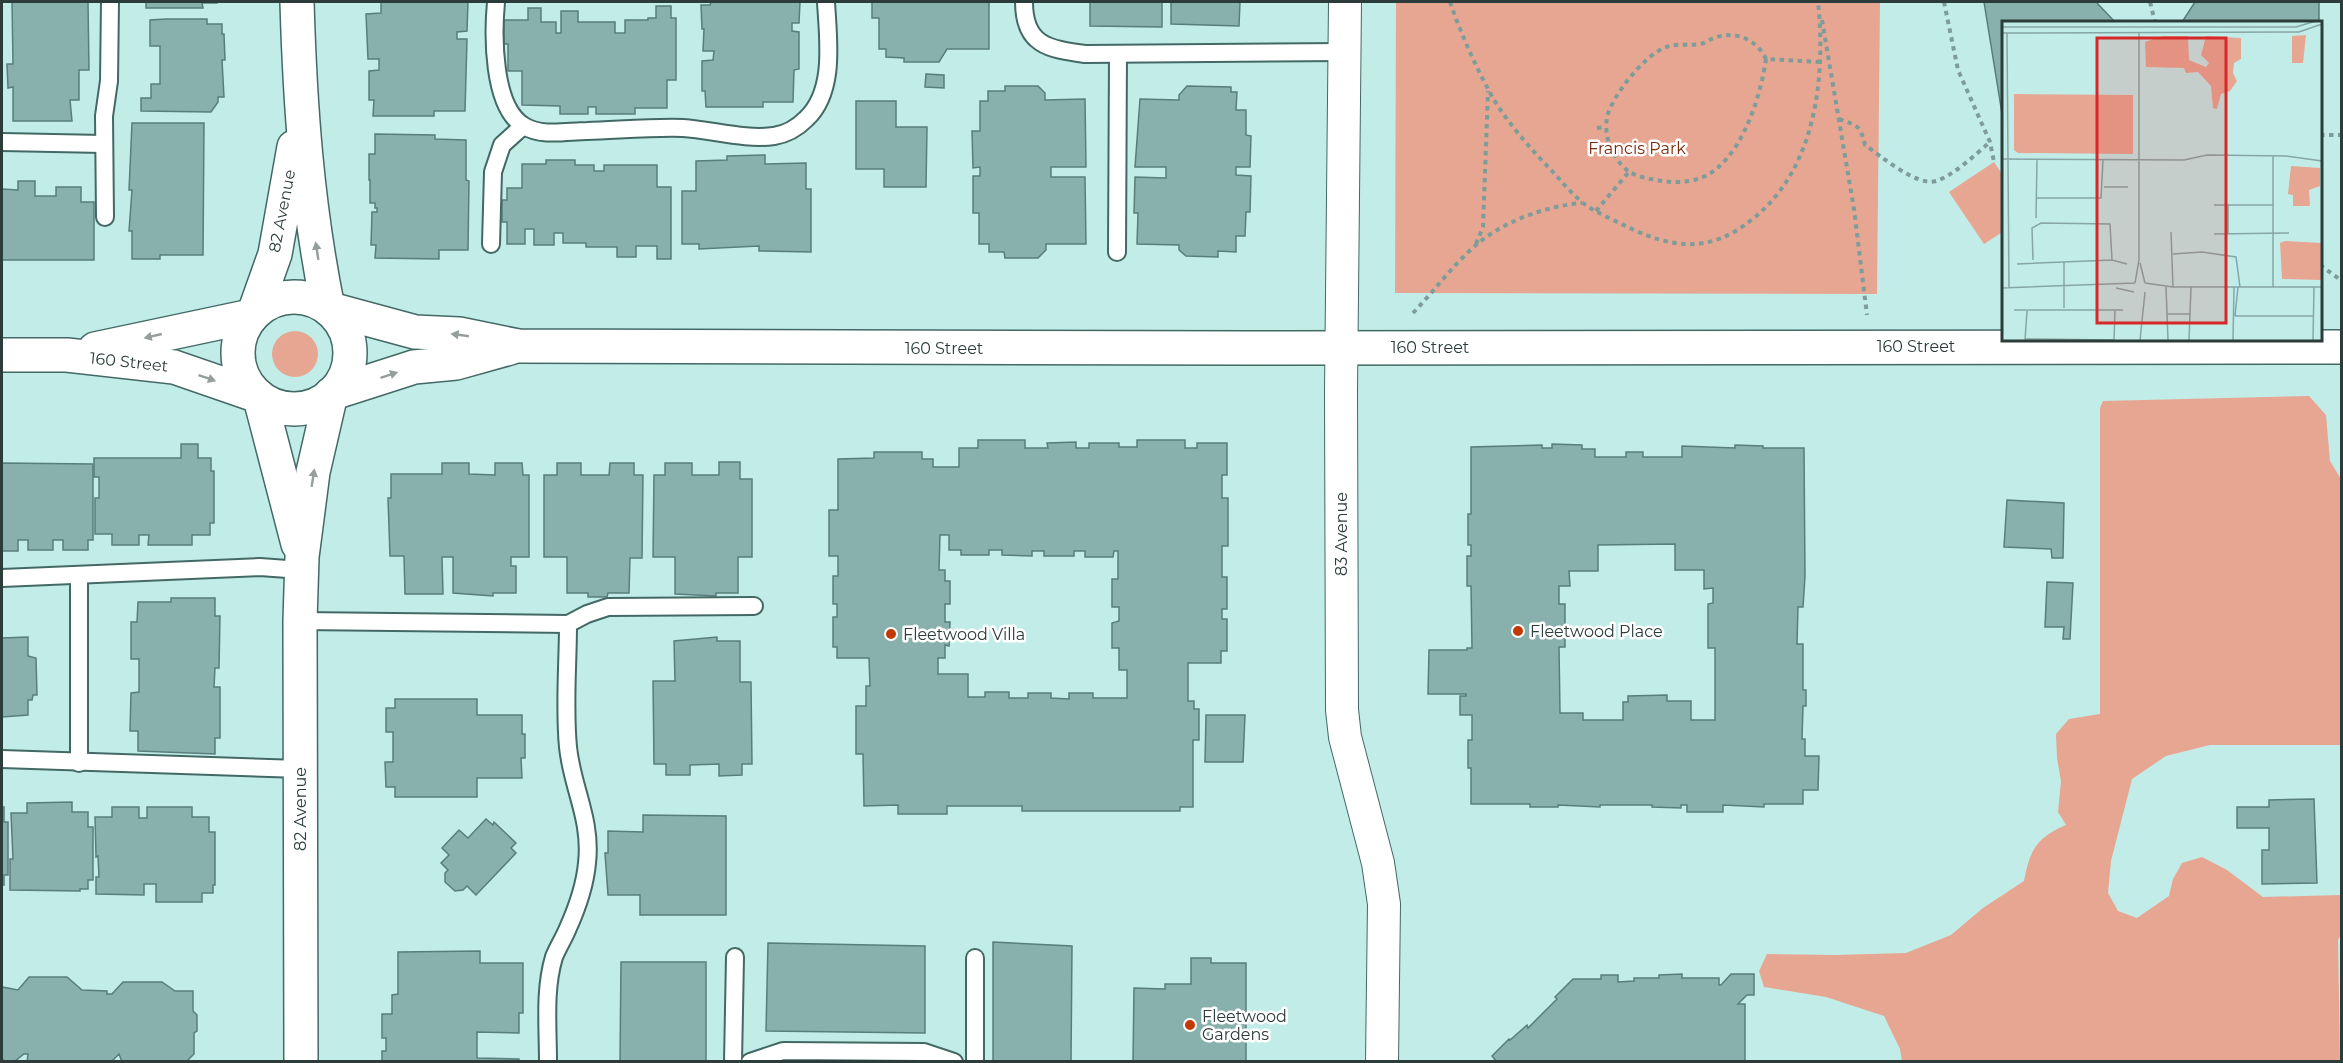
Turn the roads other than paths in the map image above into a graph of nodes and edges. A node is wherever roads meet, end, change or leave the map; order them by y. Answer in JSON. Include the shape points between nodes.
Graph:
{"nodes":[{"id":1,"x":110,"y":2,"type":"edge"},
{"id":2,"x":297,"y":2,"type":"edge"},
{"id":3,"x":496,"y":2,"type":"edge"},
{"id":4,"x":826,"y":2,"type":"edge"},
{"id":5,"x":1024,"y":2,"type":"edge"},
{"id":6,"x":1345,"y":2,"type":"edge"},
{"id":7,"x":1345,"y":52,"type":"junction"},
{"id":8,"x":1118,"y":54,"type":"junction"},
{"id":9,"x":300,"y":107,"type":"junction"},
{"id":10,"x":524,"y":126,"type":"junction"},
{"id":11,"x":2,"y":142,"type":"edge"},
{"id":12,"x":104,"y":144,"type":"junction"},
{"id":13,"x":105,"y":217,"type":"dead end"},
{"id":14,"x":491,"y":244,"type":"dead end"},
{"id":15,"x":1117,"y":252,"type":"dead end"},
{"id":16,"x":329,"y":309,"type":"junction"},
{"id":17,"x":253,"y":314,"type":"junction"},
{"id":18,"x":518,"y":346,"type":"junction"},
{"id":19,"x":2342,"y":347,"type":"edge"},
{"id":20,"x":1342,"y":348,"type":"junction"},
{"id":21,"x":2,"y":355,"type":"edge"},
{"id":22,"x":67,"y":356,"type":"junction"},
{"id":23,"x":332,"y":393,"type":"junction"},
{"id":24,"x":259,"y":397,"type":"junction"},
{"id":25,"x":301,"y":564,"type":"junction"},
{"id":26,"x":78,"y":576,"type":"junction"},
{"id":27,"x":2,"y":578,"type":"edge"},
{"id":28,"x":754,"y":606,"type":"dead end"},
{"id":29,"x":300,"y":621,"type":"junction"},
{"id":30,"x":568,"y":624,"type":"junction"},
{"id":31,"x":2,"y":759,"type":"edge"},
{"id":32,"x":79,"y":763,"type":"junction"},
{"id":33,"x":300,"y":770,"type":"junction"},
{"id":34,"x":735,"y":957,"type":"dead end"},
{"id":35,"x":975,"y":958,"type":"dead end"},
{"id":36,"x":301,"y":1062,"type":"edge"},
{"id":37,"x":548,"y":1062,"type":"edge"},
{"id":38,"x":733,"y":1062,"type":"edge"},
{"id":39,"x":750,"y":1062,"type":"edge"},
{"id":40,"x":954,"y":1062,"type":"edge"},
{"id":41,"x":975,"y":1062,"type":"edge"},
{"id":42,"x":1382,"y":1062,"type":"edge"}],
"edges":[{"from":1,"to":12,"type":"lane","via":[[110,81]]},
{"from":2,"to":9,"type":"street","name":"82 Avenue"},
{"from":3,"to":10,"type":"lane","via":[[498,76],[505,101]]},
{"from":4,"to":10,"type":"lane","via":[[828,57],[824,86],[806,120],[786,133],[764,137],[683,128],[549,132]]},
{"from":5,"to":8,"type":"lane","via":[[1028,29],[1036,40],[1054,50]]},
{"from":6,"to":7,"type":"street","name":"83 Avenue"},
{"from":7,"to":8,"type":"lane"},
{"from":7,"to":20,"type":"street","name":"83 Avenue"},
{"from":8,"to":15,"type":"lane"},
{"from":16,"to":9,"type":"street","name":"82 Avenue","one_way":true,"via":[[314,231]]},
{"from":9,"to":17,"type":"street","name":"82 Avenue","via":[[277,243]]},
{"from":10,"to":14,"type":"lane","via":[[502,145],[493,172]]},
{"from":11,"to":12,"type":"lane"},
{"from":12,"to":13,"type":"lane"},
{"from":16,"to":17,"type":"street","via":[[298,296],[280,298]]},
{"from":18,"to":16,"type":"street","name":"160 Street","one_way":true,"via":[[459,334],[416,332]]},
{"from":16,"to":23,"type":"street","via":[[341,324],[350,359],[344,377]]},
{"from":17,"to":22,"type":"street","name":"160 Street","one_way":true},
{"from":17,"to":24,"type":"street","via":[[242,331],[239,366],[246,383]]},
{"from":18,"to":20,"type":"street","name":"160 Street"},
{"from":23,"to":18,"type":"street","name":"160 Street","one_way":true,"via":[[414,367],[456,363]]},
{"from":19,"to":20,"type":"street","name":"160 Street"},
{"from":20,"to":42,"type":"street","name":"83 Avenue","via":[[1342,711],[1344,736],[1378,863],[1384,904]]},
{"from":21,"to":22,"type":"street","name":"160 Street"},
{"from":22,"to":24,"type":"street","name":"160 Street","one_way":true,"via":[[174,367]]},
{"from":23,"to":24,"type":"street","via":[[304,408],[288,409]]},
{"from":25,"to":23,"type":"street","name":"82 Avenue","one_way":true,"via":[[313,472]]},
{"from":24,"to":25,"type":"street","name":"82 Avenue"},
{"from":25,"to":26,"type":"lane"},
{"from":25,"to":29,"type":"street","name":"82 Avenue"},
{"from":26,"to":27,"type":"lane"},
{"from":26,"to":32,"type":"lane"},
{"from":28,"to":30,"type":"lane","via":[[608,607]]},
{"from":29,"to":30,"type":"lane"},
{"from":29,"to":33,"type":"street","name":"82 Avenue"},
{"from":30,"to":37,"type":"lane","via":[[568,745],[588,828],[587,862],[576,906],[554,957],[548,993]]},
{"from":31,"to":32,"type":"lane"},
{"from":32,"to":33,"type":"lane"},
{"from":33,"to":36,"type":"street","name":"82 Avenue"},
{"from":34,"to":38,"type":"lane"},
{"from":35,"to":41,"type":"lane"},
{"from":39,"to":40,"type":"lane","via":[[795,1051],[924,1052]]}]}
